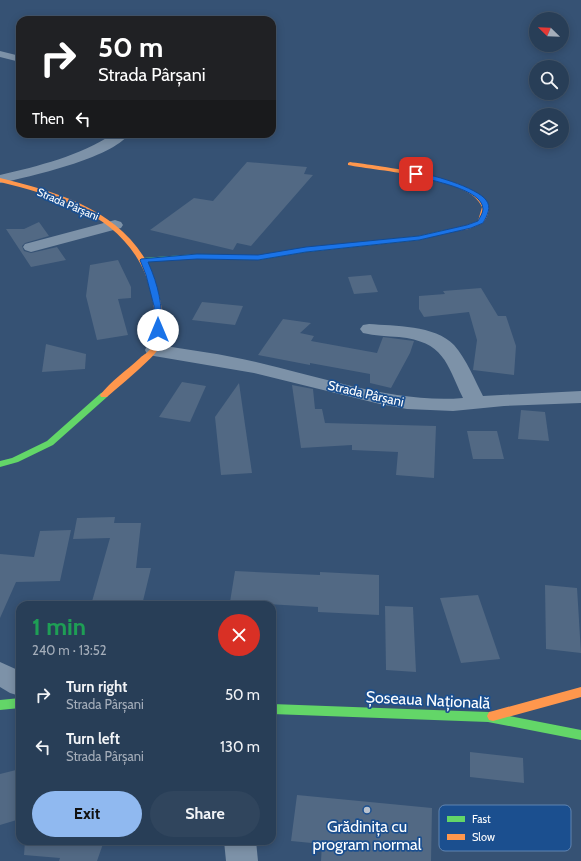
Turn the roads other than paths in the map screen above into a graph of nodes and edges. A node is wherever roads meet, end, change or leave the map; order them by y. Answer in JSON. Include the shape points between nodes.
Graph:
{"nodes":[{"id":1,"x":0,"y":54,"type":"edge"},
{"id":2,"x":16,"y":58,"type":"edge"},
{"id":3,"x":115,"y":138,"type":"edge"},
{"id":4,"x":350,"y":164,"type":"dead end"},
{"id":5,"x":0,"y":179,"type":"edge"},
{"id":6,"x":114,"y":225,"type":"junction"},
{"id":7,"x":31,"y":247,"type":"dead end"},
{"id":8,"x":144,"y":260,"type":"junction"},
{"id":9,"x":369,"y":329,"type":"dead end"},
{"id":10,"x":154,"y":350,"type":"junction"},
{"id":11,"x":581,"y":397,"type":"edge"},
{"id":12,"x":476,"y":403,"type":"junction"},
{"id":13,"x":0,"y":464,"type":"edge"},
{"id":14,"x":0,"y":673,"type":"edge"},
{"id":15,"x":16,"y":683,"type":"edge"},
{"id":16,"x":581,"y":692,"type":"edge"},
{"id":17,"x":16,"y":704,"type":"edge"},
{"id":18,"x":0,"y":705,"type":"edge"},
{"id":19,"x":276,"y":709,"type":"edge"},
{"id":20,"x":488,"y":717,"type":"junction"},
{"id":21,"x":581,"y":735,"type":"edge"},
{"id":22,"x":240,"y":845,"type":"edge"},
{"id":23,"x":242,"y":861,"type":"edge"}],
"edges":[{"from":1,"to":2,"type":"street"},
{"from":3,"to":5,"type":"street","name":"Strada Pârșani","via":[[88,154],[57,165]]},
{"from":4,"to":8,"type":"street","via":[[454,184],[471,191],[484,201],[486,210],[481,222],[419,238],[306,250],[258,258],[197,256]]},
{"from":5,"to":6,"type":"street","name":"Strada Pârșani","via":[[53,195],[87,209]]},
{"from":6,"to":7,"type":"street"},
{"from":6,"to":8,"type":"street","name":"Strada Pârșani","via":[[128,238]]},
{"from":8,"to":10,"type":"street","name":"Strada Pârșani","via":[[158,306],[158,330]]},
{"from":9,"to":12,"type":"street","via":[[424,336],[446,348]]},
{"from":10,"to":12,"type":"street","name":"Strada Pârșani","via":[[254,366],[400,402],[428,405]]},
{"from":10,"to":13,"type":"street","via":[[50,443],[15,460]]},
{"from":11,"to":12,"type":"street","name":"Strada Pârșani"},
{"from":14,"to":15,"type":"street"},
{"from":16,"to":20,"type":"street"},
{"from":17,"to":18,"type":"street"},
{"from":19,"to":20,"type":"street","name":"Șoseaua Națională"},
{"from":20,"to":21,"type":"street","name":"Șoseaua Națională"},
{"from":22,"to":23,"type":"street"}]}
